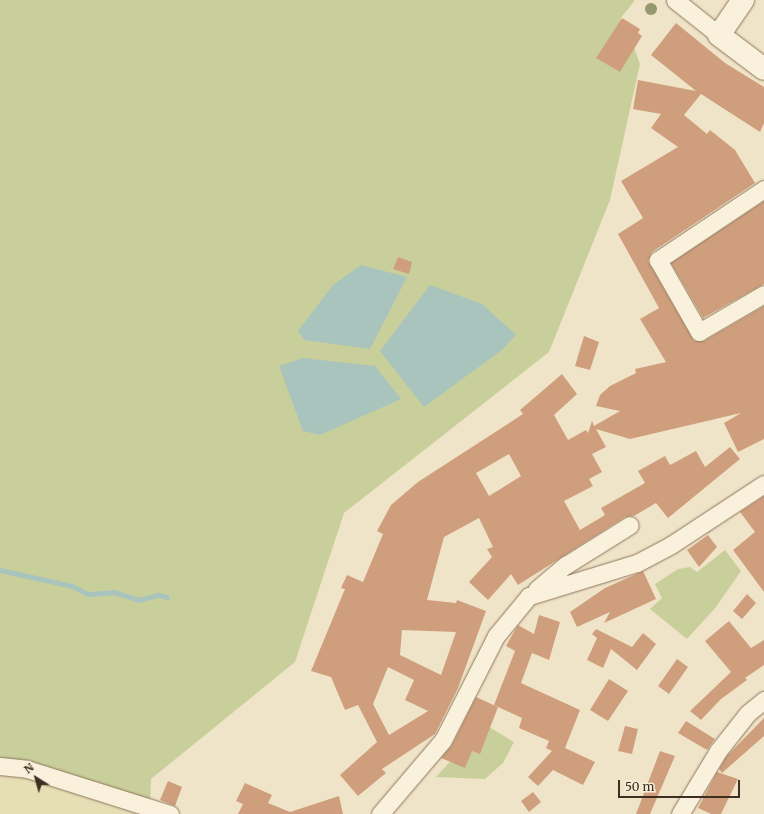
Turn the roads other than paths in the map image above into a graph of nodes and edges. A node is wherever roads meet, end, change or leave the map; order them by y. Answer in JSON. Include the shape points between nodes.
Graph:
{"nodes":[{"id":1,"x":675,"y":0,"type":"edge"},
{"id":2,"x":740,"y":6,"type":"edge"},
{"id":3,"x":719,"y":35,"type":"junction"},
{"id":4,"x":764,"y":69,"type":"edge"},
{"id":5,"x":763,"y":189,"type":"edge"},
{"id":6,"x":764,"y":294,"type":"edge"},
{"id":7,"x":764,"y":484,"type":"edge"},
{"id":8,"x":630,"y":525,"type":"dead end"},
{"id":9,"x":529,"y":596,"type":"junction"},
{"id":10,"x":764,"y":700,"type":"edge"},
{"id":11,"x":0,"y":766,"type":"edge"},
{"id":12,"x":170,"y":814,"type":"edge"},
{"id":13,"x":380,"y":814,"type":"edge"},
{"id":14,"x":680,"y":814,"type":"edge"}],
"edges":[{"from":1,"to":3,"type":"street"},
{"from":2,"to":3,"type":"main road"},
{"from":3,"to":4,"type":"main road"},
{"from":5,"to":6,"type":"street","via":[[662,254],[658,263],[699,332]]},
{"from":7,"to":9,"type":"street","via":[[671,545],[637,563]]},
{"from":8,"to":9,"type":"street","via":[[566,565]]},
{"from":9,"to":13,"type":"street","via":[[496,636],[443,740]]},
{"from":10,"to":14,"type":"street","via":[[748,714],[718,751]]},
{"from":11,"to":12,"type":"street","via":[[27,769]]}]}
